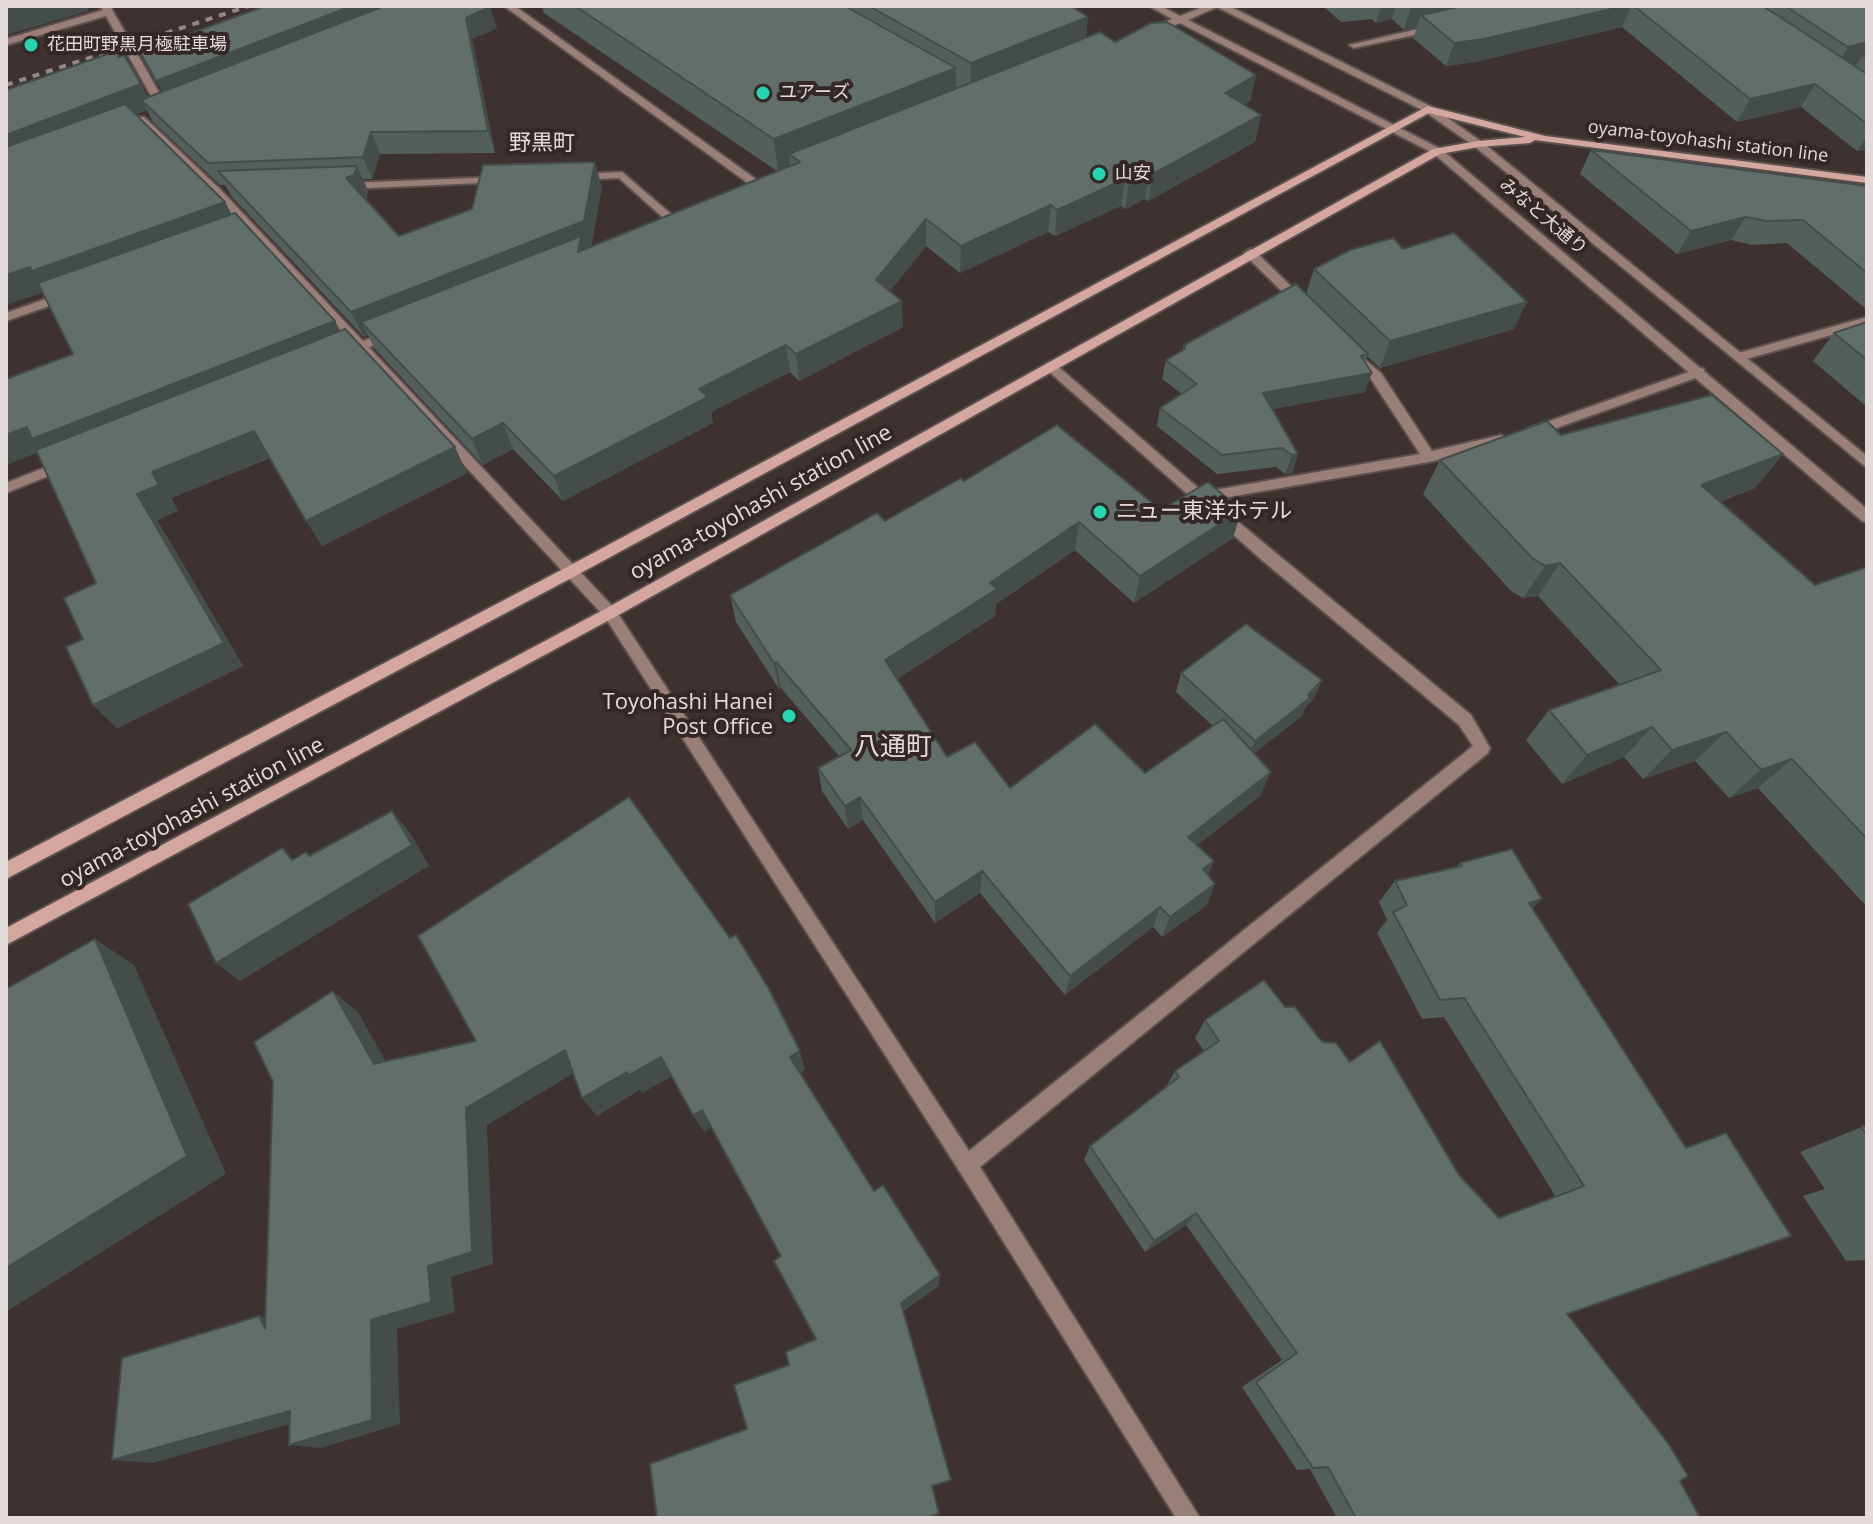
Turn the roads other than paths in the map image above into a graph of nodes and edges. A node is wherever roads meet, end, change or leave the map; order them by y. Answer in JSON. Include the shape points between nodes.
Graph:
{"nodes":[{"id":1,"x":509,"y":6,"type":"edge"},
{"id":2,"x":1154,"y":6,"type":"edge"},
{"id":3,"x":1213,"y":6,"type":"edge"},
{"id":4,"x":1221,"y":6,"type":"edge"},
{"id":5,"x":106,"y":9,"type":"edge"},
{"id":6,"x":1182,"y":19,"type":"junction"},
{"id":7,"x":1446,"y":25,"type":"edge"},
{"id":8,"x":1139,"y":36,"type":"edge"},
{"id":9,"x":6,"y":42,"type":"edge"},
{"id":10,"x":1354,"y":45,"type":"dead end"},
{"id":11,"x":178,"y":104,"type":"edge"},
{"id":12,"x":1428,"y":109,"type":"junction"},
{"id":13,"x":164,"y":110,"type":"junction"},
{"id":14,"x":1393,"y":128,"type":"junction"},
{"id":15,"x":1545,"y":139,"type":"junction"},
{"id":16,"x":1478,"y":144,"type":"junction"},
{"id":17,"x":1437,"y":151,"type":"junction"},
{"id":18,"x":563,"y":177,"type":"edge"},
{"id":19,"x":518,"y":179,"type":"edge"},
{"id":20,"x":1867,"y":180,"type":"edge"},
{"id":21,"x":774,"y":181,"type":"edge"},
{"id":22,"x":338,"y":186,"type":"edge"},
{"id":23,"x":760,"y":187,"type":"junction"},
{"id":24,"x":745,"y":193,"type":"edge"},
{"id":25,"x":688,"y":216,"type":"edge"},
{"id":26,"x":674,"y":222,"type":"junction"},
{"id":27,"x":660,"y":228,"type":"edge"},
{"id":28,"x":1250,"y":253,"type":"junction"},
{"id":29,"x":78,"y":291,"type":"edge"},
{"id":30,"x":1313,"y":315,"type":"edge"},
{"id":31,"x":6,"y":317,"type":"edge"},
{"id":32,"x":1867,"y":321,"type":"edge"},
{"id":33,"x":404,"y":329,"type":"edge"},
{"id":34,"x":1345,"y":345,"type":"edge"},
{"id":35,"x":354,"y":349,"type":"junction"},
{"id":36,"x":1739,"y":357,"type":"junction"},
{"id":37,"x":1050,"y":366,"type":"junction"},
{"id":38,"x":1700,"y":372,"type":"junction"},
{"id":39,"x":1429,"y":457,"type":"junction"},
{"id":40,"x":80,"y":459,"type":"edge"},
{"id":41,"x":1867,"y":463,"type":"edge"},
{"id":42,"x":6,"y":488,"type":"edge"},
{"id":43,"x":1199,"y":497,"type":"junction"},
{"id":44,"x":1867,"y":517,"type":"edge"},
{"id":45,"x":572,"y":571,"type":"junction"},
{"id":46,"x":610,"y":613,"type":"junction"},
{"id":47,"x":6,"y":871,"type":"edge"},
{"id":48,"x":6,"y":937,"type":"edge"},
{"id":49,"x":967,"y":1165,"type":"junction"},
{"id":50,"x":1189,"y":1518,"type":"edge"}],
"edges":[{"from":1,"to":23,"type":"street"},
{"from":2,"to":6,"type":"street","name":"みなと大通り"},
{"from":3,"to":6,"type":"street"},
{"from":4,"to":12,"type":"street","name":"みなと大通り"},
{"from":5,"to":9,"type":"street"},
{"from":5,"to":13,"type":"street"},
{"from":6,"to":8,"type":"street"},
{"from":6,"to":14,"type":"street","name":"みなと大通り"},
{"from":7,"to":10,"type":"street"},
{"from":11,"to":13,"type":"street"},
{"from":12,"to":14,"type":"main road","name":"oyama-toyohashi station line"},
{"from":12,"to":15,"type":"main road","name":"oyama-toyohashi station line"},
{"from":12,"to":16,"type":"street","name":"みなと大通り"},
{"from":13,"to":35,"type":"street","via":[[134,122],[224,191],[242,231]]},
{"from":14,"to":17,"type":"street","name":"みなと大通り"},
{"from":14,"to":45,"type":"main road","name":"oyama-toyohashi station line"},
{"from":15,"to":16,"type":"main road","name":"oyama-toyohashi station line"},
{"from":15,"to":20,"type":"main road","name":"oyama-toyohashi station line"},
{"from":16,"to":17,"type":"main road","name":"oyama-toyohashi station line"},
{"from":16,"to":36,"type":"street","name":"みなと大通り"},
{"from":17,"to":28,"type":"main road","name":"oyama-toyohashi station line"},
{"from":17,"to":38,"type":"street","name":"みなと大通り"},
{"from":18,"to":26,"type":"street","via":[[622,175]]},
{"from":19,"to":22,"type":"street"},
{"from":21,"to":23,"type":"street"},
{"from":23,"to":24,"type":"street"},
{"from":25,"to":26,"type":"street"},
{"from":26,"to":27,"type":"street"},
{"from":28,"to":30,"type":"street"},
{"from":28,"to":37,"type":"main road","name":"oyama-toyohashi station line"},
{"from":29,"to":31,"type":"street"},
{"from":32,"to":36,"type":"street"},
{"from":33,"to":35,"type":"street"},
{"from":34,"to":39,"type":"street","via":[[1376,376]]},
{"from":35,"to":45,"type":"street"},
{"from":36,"to":41,"type":"street","name":"みなと大通り"},
{"from":37,"to":43,"type":"street"},
{"from":37,"to":46,"type":"main road","name":"oyama-toyohashi station line"},
{"from":38,"to":39,"type":"street","via":[[1529,433]]},
{"from":38,"to":44,"type":"street","name":"みなと大通り"},
{"from":39,"to":43,"type":"street"},
{"from":40,"to":42,"type":"street"},
{"from":43,"to":49,"type":"street","via":[[1465,720],[1482,748]]},
{"from":45,"to":46,"type":"street"},
{"from":45,"to":47,"type":"main road","name":"oyama-toyohashi station line"},
{"from":46,"to":48,"type":"main road","name":"oyama-toyohashi station line"},
{"from":46,"to":49,"type":"street"},
{"from":49,"to":50,"type":"street"}]}
